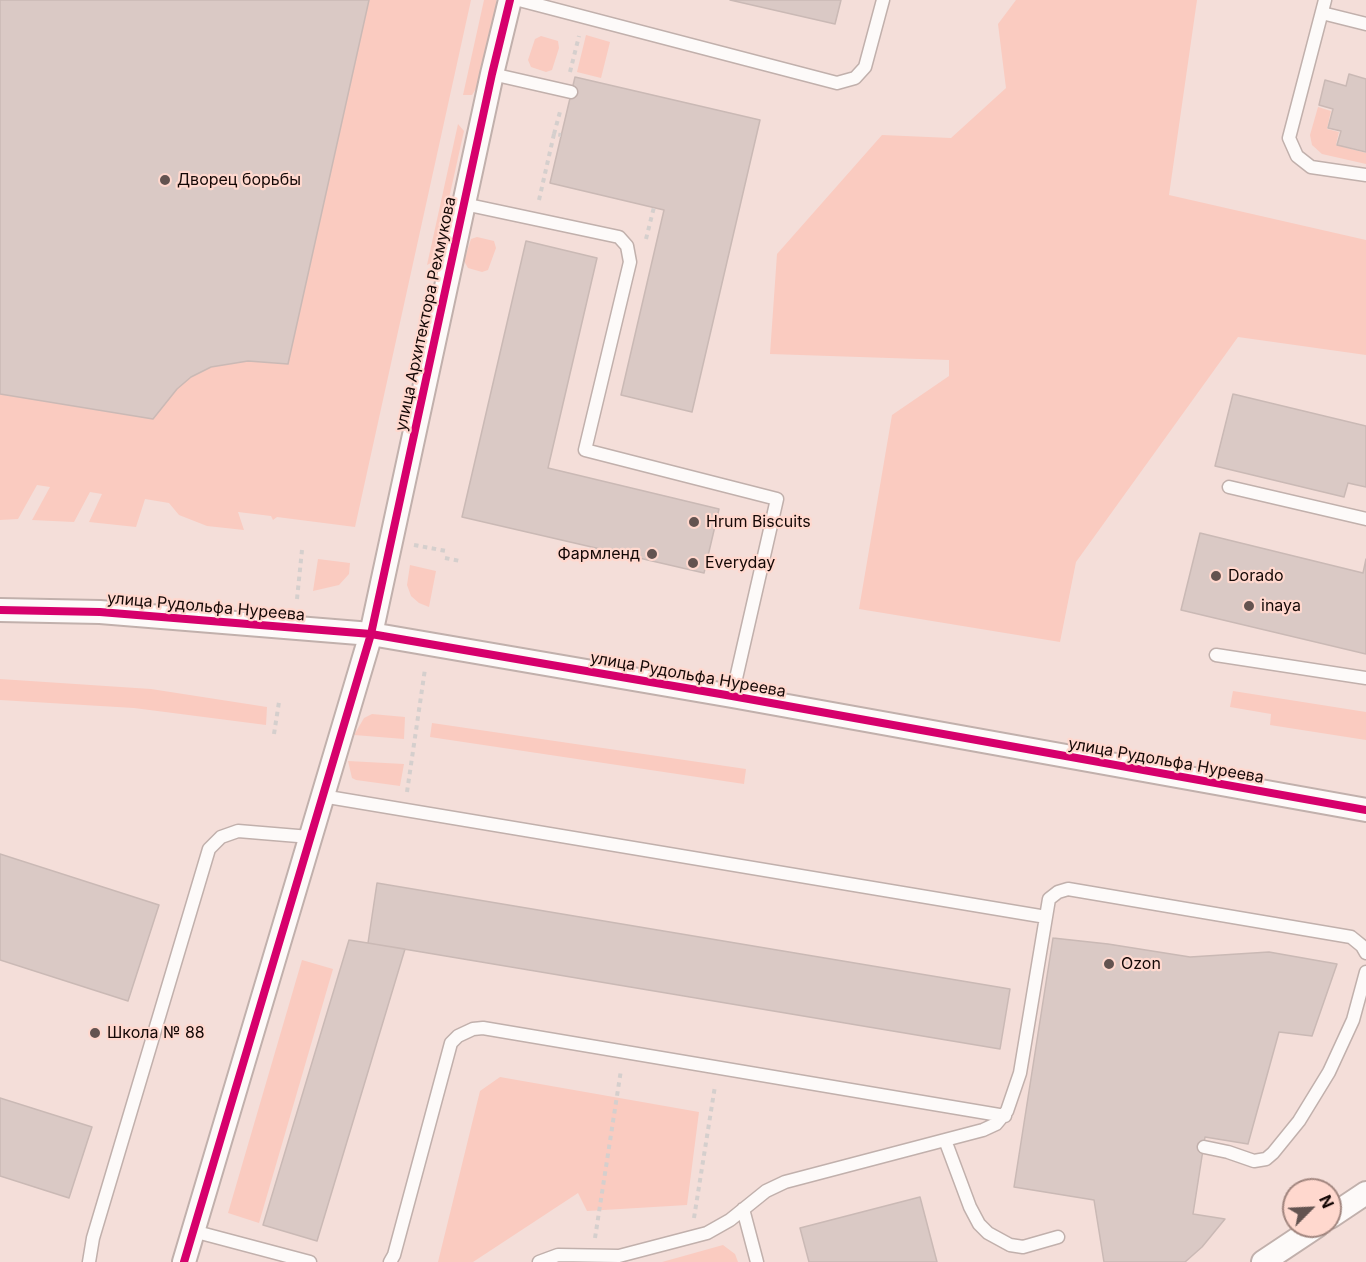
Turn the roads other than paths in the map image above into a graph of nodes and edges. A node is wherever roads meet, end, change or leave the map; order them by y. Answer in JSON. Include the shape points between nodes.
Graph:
{"nodes":[{"id":1,"x":510,"y":0,"type":"edge"},
{"id":2,"x":519,"y":0,"type":"edge"},
{"id":3,"x":883,"y":0,"type":"edge"},
{"id":4,"x":1325,"y":0,"type":"edge"},
{"id":5,"x":1322,"y":13,"type":"junction"},
{"id":6,"x":1366,"y":24,"type":"edge"},
{"id":7,"x":492,"y":74,"type":"junction"},
{"id":8,"x":568,"y":91,"type":"road end"},
{"id":9,"x":1366,"y":175,"type":"edge"},
{"id":10,"x":464,"y":204,"type":"junction"},
{"id":11,"x":1229,"y":487,"type":"dead end"},
{"id":12,"x":1366,"y":519,"type":"edge"},
{"id":13,"x":0,"y":610,"type":"edge"},
{"id":14,"x":371,"y":634,"type":"junction"},
{"id":15,"x":1216,"y":655,"type":"dead end"},
{"id":16,"x":1366,"y":678,"type":"edge"},
{"id":17,"x":732,"y":696,"type":"junction"},
{"id":18,"x":322,"y":796,"type":"junction"},
{"id":19,"x":1366,"y":810,"type":"edge"},
{"id":20,"x":310,"y":837,"type":"junction"},
{"id":21,"x":1046,"y":917,"type":"junction"},
{"id":22,"x":1366,"y":953,"type":"edge"},
{"id":23,"x":1366,"y":972,"type":"edge"},
{"id":24,"x":1005,"y":1116,"type":"junction"},
{"id":25,"x":945,"y":1140,"type":"junction"},
{"id":26,"x":1204,"y":1147,"type":"dead end"},
{"id":27,"x":1366,"y":1193,"type":"edge"},
{"id":28,"x":743,"y":1209,"type":"junction"},
{"id":29,"x":1342,"y":1209,"type":"edge"},
{"id":30,"x":193,"y":1231,"type":"junction"},
{"id":31,"x":1058,"y":1238,"type":"dead end"},
{"id":32,"x":1299,"y":1238,"type":"edge"},
{"id":33,"x":620,"y":1259,"type":"edge"},
{"id":34,"x":89,"y":1262,"type":"edge"},
{"id":35,"x":184,"y":1262,"type":"edge"},
{"id":36,"x":310,"y":1262,"type":"edge"},
{"id":37,"x":390,"y":1262,"type":"edge"},
{"id":38,"x":539,"y":1262,"type":"edge"},
{"id":39,"x":758,"y":1262,"type":"edge"},
{"id":40,"x":1263,"y":1262,"type":"edge"}],
"edges":[{"from":1,"to":7,"type":"street","name":"улица Архитектора Рехмукова"},
{"from":2,"to":3,"type":"lane","via":[[837,83],[855,78],[865,67]]},
{"from":4,"to":5,"type":"lane"},
{"from":5,"to":6,"type":"lane"},
{"from":5,"to":9,"type":"lane","via":[[1289,138],[1297,156],[1311,167]]},
{"from":7,"to":8,"type":"lane"},
{"from":7,"to":10,"type":"street","name":"улица Архитектора Рехмукова"},
{"from":10,"to":14,"type":"street","name":"улица Архитектора Рехмукова"},
{"from":10,"to":17,"type":"lane","via":[[619,237],[627,246],[630,262],[585,450],[777,498]]},
{"from":11,"to":12,"type":"lane"},
{"from":13,"to":14,"type":"street","name":"улица Рудольфа Нуреева","via":[[100,612]]},
{"from":14,"to":17,"type":"street","name":"улица Рудольфа Нуреева"},
{"from":14,"to":18,"type":"street","name":"улица Архитектора Рехмукова"},
{"from":15,"to":16,"type":"lane"},
{"from":17,"to":19,"type":"street","name":"улица Рудольфа Нуреева"},
{"from":18,"to":20,"type":"street","name":"улица Архитектора Рехмукова"},
{"from":18,"to":21,"type":"lane"},
{"from":20,"to":30,"type":"street","name":"улица Архитектора Рехмукова"},
{"from":20,"to":34,"type":"lane","via":[[238,831],[221,837],[209,849],[96,1226]]},
{"from":21,"to":22,"type":"lane","via":[[1049,899],[1068,889],[1351,937]]},
{"from":21,"to":24,"type":"lane","via":[[1020,1073]]},
{"from":23,"to":26,"type":"lane","via":[[1353,1020],[1329,1072],[1299,1121],[1273,1153],[1254,1161]]},
{"from":24,"to":25,"type":"lane","via":[[989,1128]]},
{"from":24,"to":37,"type":"lane","via":[[473,1029],[451,1043]]},
{"from":25,"to":28,"type":"lane","via":[[784,1182]]},
{"from":25,"to":31,"type":"lane","via":[[970,1207],[988,1233],[1023,1247]]},
{"from":27,"to":29,"type":"street"},
{"from":28,"to":33,"type":"lane","via":[[707,1233]]},
{"from":28,"to":39,"type":"lane"},
{"from":30,"to":35,"type":"street","name":"улица Архитектора Рехмукова"},
{"from":30,"to":36,"type":"lane"},
{"from":32,"to":40,"type":"street"},
{"from":33,"to":38,"type":"lane","via":[[558,1255]]}]}
